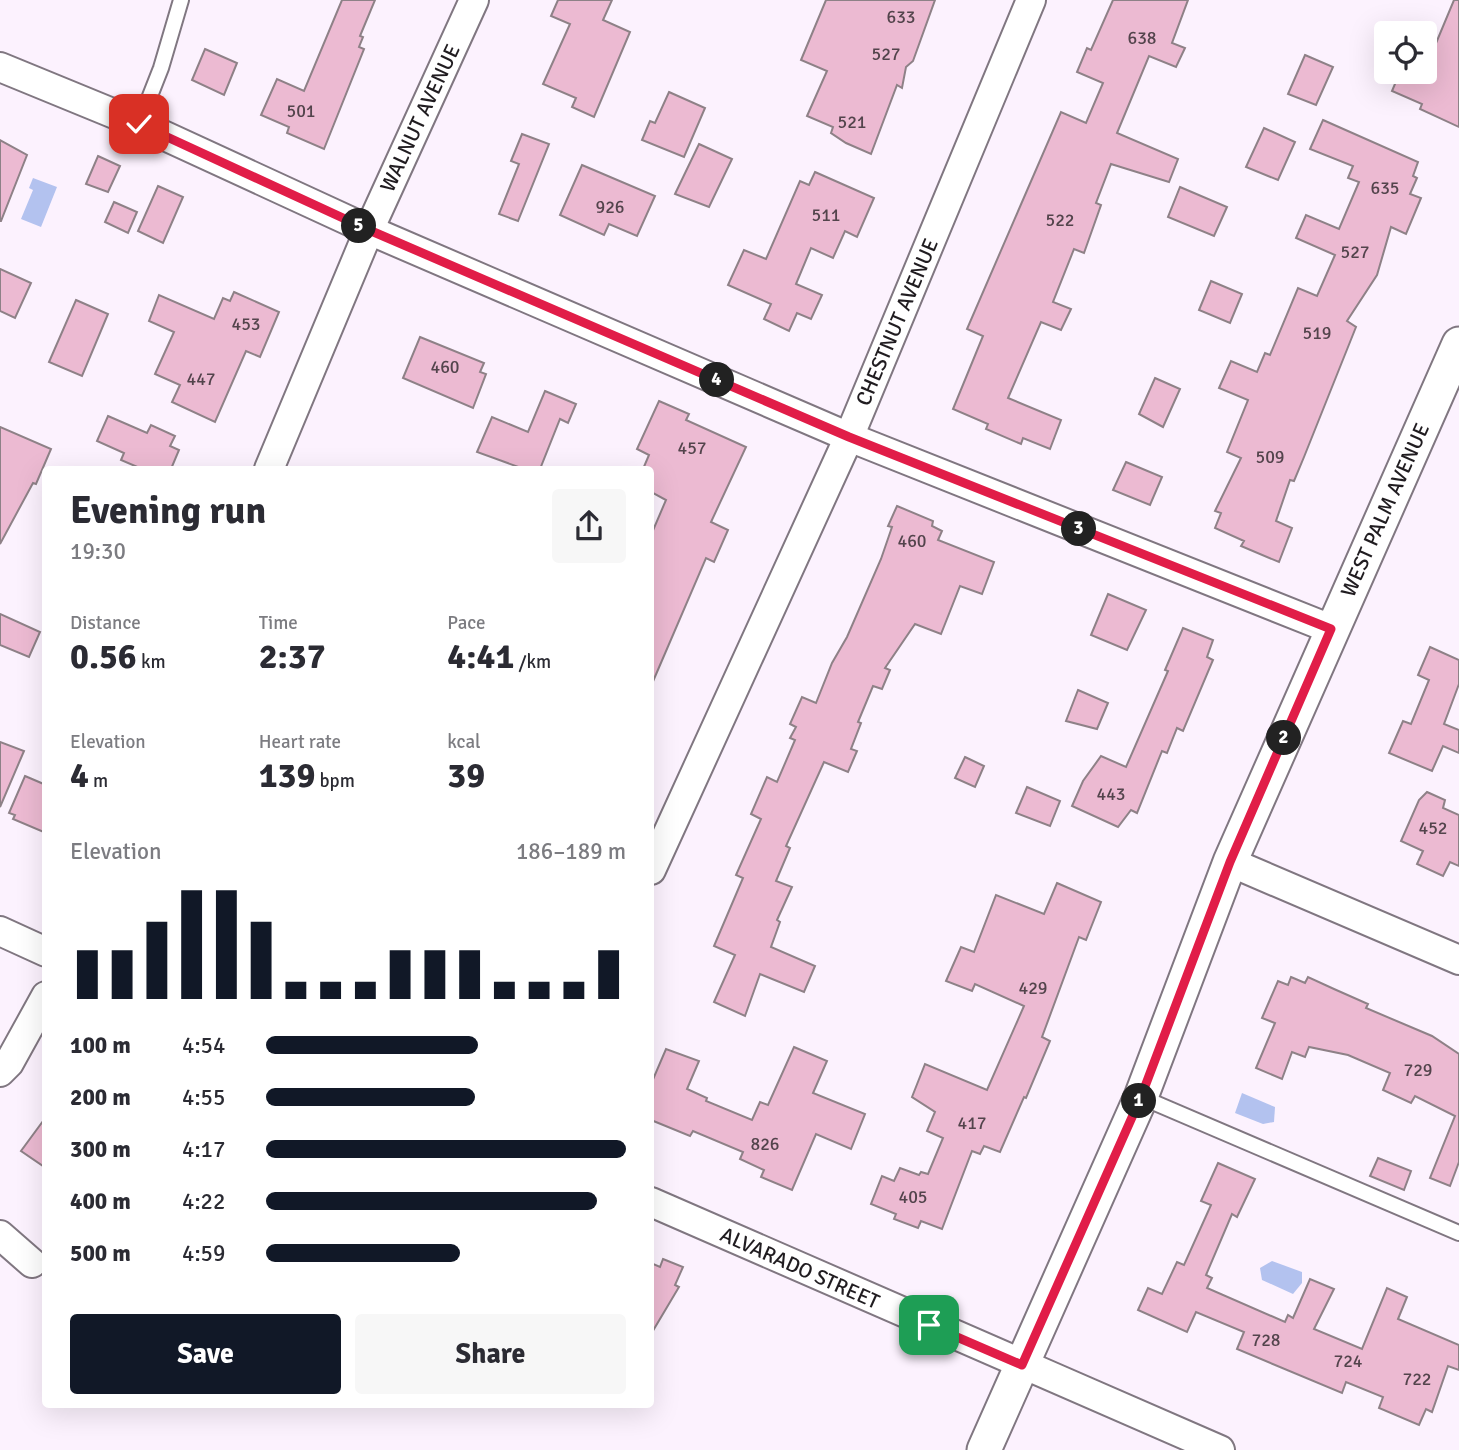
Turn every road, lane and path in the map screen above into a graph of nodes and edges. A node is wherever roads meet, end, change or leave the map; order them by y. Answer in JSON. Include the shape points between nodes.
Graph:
{"nodes":[{"id":1,"x":181,"y":0,"type":"edge"},
{"id":2,"x":474,"y":0,"type":"edge"},
{"id":3,"x":1031,"y":0,"type":"edge"},
{"id":4,"x":0,"y":67,"type":"edge"},
{"id":5,"x":139,"y":124,"type":"junction"},
{"id":6,"x":369,"y":230,"type":"junction"},
{"id":7,"x":1459,"y":344,"type":"edge"},
{"id":8,"x":849,"y":437,"type":"junction"},
{"id":9,"x":270,"y":466,"type":"edge"},
{"id":10,"x":1331,"y":629,"type":"junction"},
{"id":11,"x":1230,"y":862,"type":"junction"},
{"id":12,"x":654,"y":863,"type":"edge"},
{"id":13,"x":0,"y":931,"type":"edge"},
{"id":14,"x":42,"y":950,"type":"edge"},
{"id":15,"x":1459,"y":960,"type":"edge"},
{"id":16,"x":42,"y":1003,"type":"edge"},
{"id":17,"x":0,"y":1072,"type":"edge"},
{"id":18,"x":1141,"y":1097,"type":"junction"},
{"id":19,"x":654,"y":1203,"type":"edge"},
{"id":20,"x":1459,"y":1233,"type":"edge"},
{"id":21,"x":0,"y":1235,"type":"edge"},
{"id":22,"x":32,"y":1263,"type":"dead end"},
{"id":23,"x":1022,"y":1365,"type":"junction"},
{"id":24,"x":984,"y":1450,"type":"edge"},
{"id":25,"x":1220,"y":1450,"type":"edge"}],
"edges":[{"from":1,"to":5,"type":"lane"},
{"from":2,"to":6,"type":"street","name":"WALNUT AVENUE"},
{"from":3,"to":8,"type":"street","name":"CHESTNUT AVENUE"},
{"from":4,"to":5,"type":"street"},
{"from":5,"to":6,"type":"street"},
{"from":6,"to":8,"type":"street"},
{"from":6,"to":9,"type":"street","name":"WALNUT AVENUE"},
{"from":7,"to":10,"type":"street","name":"WEST PALM AVENUE"},
{"from":8,"to":10,"type":"street"},
{"from":8,"to":12,"type":"street","name":"CHESTNUT AVENUE"},
{"from":10,"to":11,"type":"street","name":"WEST PALM AVENUE"},
{"from":11,"to":15,"type":"street"},
{"from":11,"to":18,"type":"street","name":"WEST PALM AVENUE"},
{"from":13,"to":14,"type":"street"},
{"from":16,"to":17,"type":"street"},
{"from":18,"to":20,"type":"lane"},
{"from":18,"to":23,"type":"street","name":"WEST PALM AVENUE"},
{"from":19,"to":23,"type":"street","name":"ALVARADO STREET"},
{"from":21,"to":22,"type":"street"},
{"from":23,"to":24,"type":"street","name":"WEST PALM AVENUE"},
{"from":23,"to":25,"type":"street","name":"ALVARADO STREET"}]}
